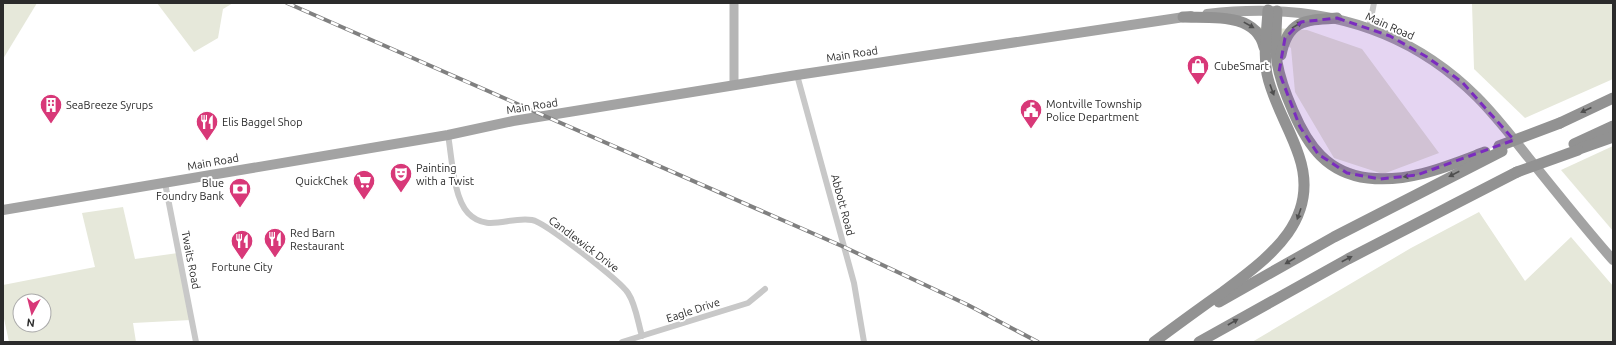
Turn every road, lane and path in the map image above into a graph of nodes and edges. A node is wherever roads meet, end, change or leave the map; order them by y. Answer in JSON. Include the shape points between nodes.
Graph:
{"nodes":[{"id":1,"x":734,"y":3,"type":"edge"},
{"id":2,"x":1374,"y":3,"type":"edge"},
{"id":3,"x":1272,"y":10,"type":"junction"},
{"id":4,"x":1183,"y":17,"type":"junction"},
{"id":5,"x":1337,"y":18,"type":"junction"},
{"id":6,"x":1369,"y":28,"type":"junction"},
{"id":7,"x":1266,"y":52,"type":"junction"},
{"id":8,"x":1279,"y":72,"type":"junction"},
{"id":9,"x":798,"y":75,"type":"junction"},
{"id":10,"x":734,"y":85,"type":"junction"},
{"id":11,"x":1613,"y":98,"type":"edge"},
{"id":12,"x":1613,"y":126,"type":"edge"},
{"id":13,"x":448,"y":134,"type":"junction"},
{"id":14,"x":1613,"y":137,"type":"edge"},
{"id":15,"x":1576,"y":147,"type":"junction"},
{"id":16,"x":1500,"y":149,"type":"junction"},
{"id":17,"x":165,"y":182,"type":"junction"},
{"id":18,"x":3,"y":210,"type":"edge"},
{"id":19,"x":1613,"y":260,"type":"edge"},
{"id":20,"x":765,"y":289,"type":"dead end"},
{"id":21,"x":642,"y":336,"type":"junction"},
{"id":22,"x":196,"y":342,"type":"edge"},
{"id":23,"x":622,"y":342,"type":"edge"},
{"id":24,"x":864,"y":342,"type":"edge"},
{"id":25,"x":1155,"y":342,"type":"edge"},
{"id":26,"x":1199,"y":342,"type":"edge"}],
"edges":[{"from":1,"to":10,"type":"main road"},
{"from":2,"to":6,"type":"street"},
{"from":3,"to":4,"type":"main road","name":"Main Road","via":[[1239,10]]},
{"from":3,"to":5,"type":"main road","name":"Main Road"},
{"from":3,"to":7,"type":"highway"},
{"from":3,"to":8,"type":"highway"},
{"from":4,"to":7,"type":"highway","one_way":true,"via":[[1234,20],[1248,24],[1258,32]]},
{"from":4,"to":9,"type":"main road","name":"Main Road"},
{"from":5,"to":6,"type":"main road","name":"Main Road"},
{"from":8,"to":5,"type":"highway","one_way":true,"via":[[1284,42],[1294,26],[1308,20]]},
{"from":6,"to":19,"type":"main road","name":"Main Road","via":[[1402,43],[1445,68],[1478,98]]},
{"from":7,"to":25,"type":"highway","one_way":true,"via":[[1270,84],[1302,164],[1303,195],[1298,215],[1287,237],[1266,258]]},
{"from":16,"to":8,"type":"highway","one_way":true,"via":[[1411,176],[1369,178],[1347,173],[1318,154],[1305,137]]},
{"from":9,"to":10,"type":"main road","name":"Main Road"},
{"from":9,"to":24,"type":"street","name":"Abbott Road","via":[[854,283]]},
{"from":10,"to":13,"type":"main road","name":"Main Road"},
{"from":11,"to":16,"type":"highway","one_way":true,"bridge":true},
{"from":12,"to":15,"type":"highway"},
{"from":13,"to":17,"type":"main road","name":"Main Road"},
{"from":13,"to":21,"type":"street","name":"Candlewick Drive","via":[[458,192],[462,206],[467,212],[476,220],[487,224],[526,219],[543,224],[622,286],[631,299]]},
{"from":14,"to":15,"type":"highway"},
{"from":26,"to":15,"type":"highway","one_way":true,"bridge":true,"via":[[1348,259],[1516,172]]},
{"from":16,"to":25,"type":"highway","one_way":true,"via":[[1294,259]]},
{"from":17,"to":18,"type":"main road","name":"Main Road"},
{"from":17,"to":22,"type":"street","name":"Twaits Road"},
{"from":20,"to":21,"type":"street","name":"Eagle Drive","via":[[748,303]]},
{"from":21,"to":23,"type":"street","name":"Eagle Drive"}]}
